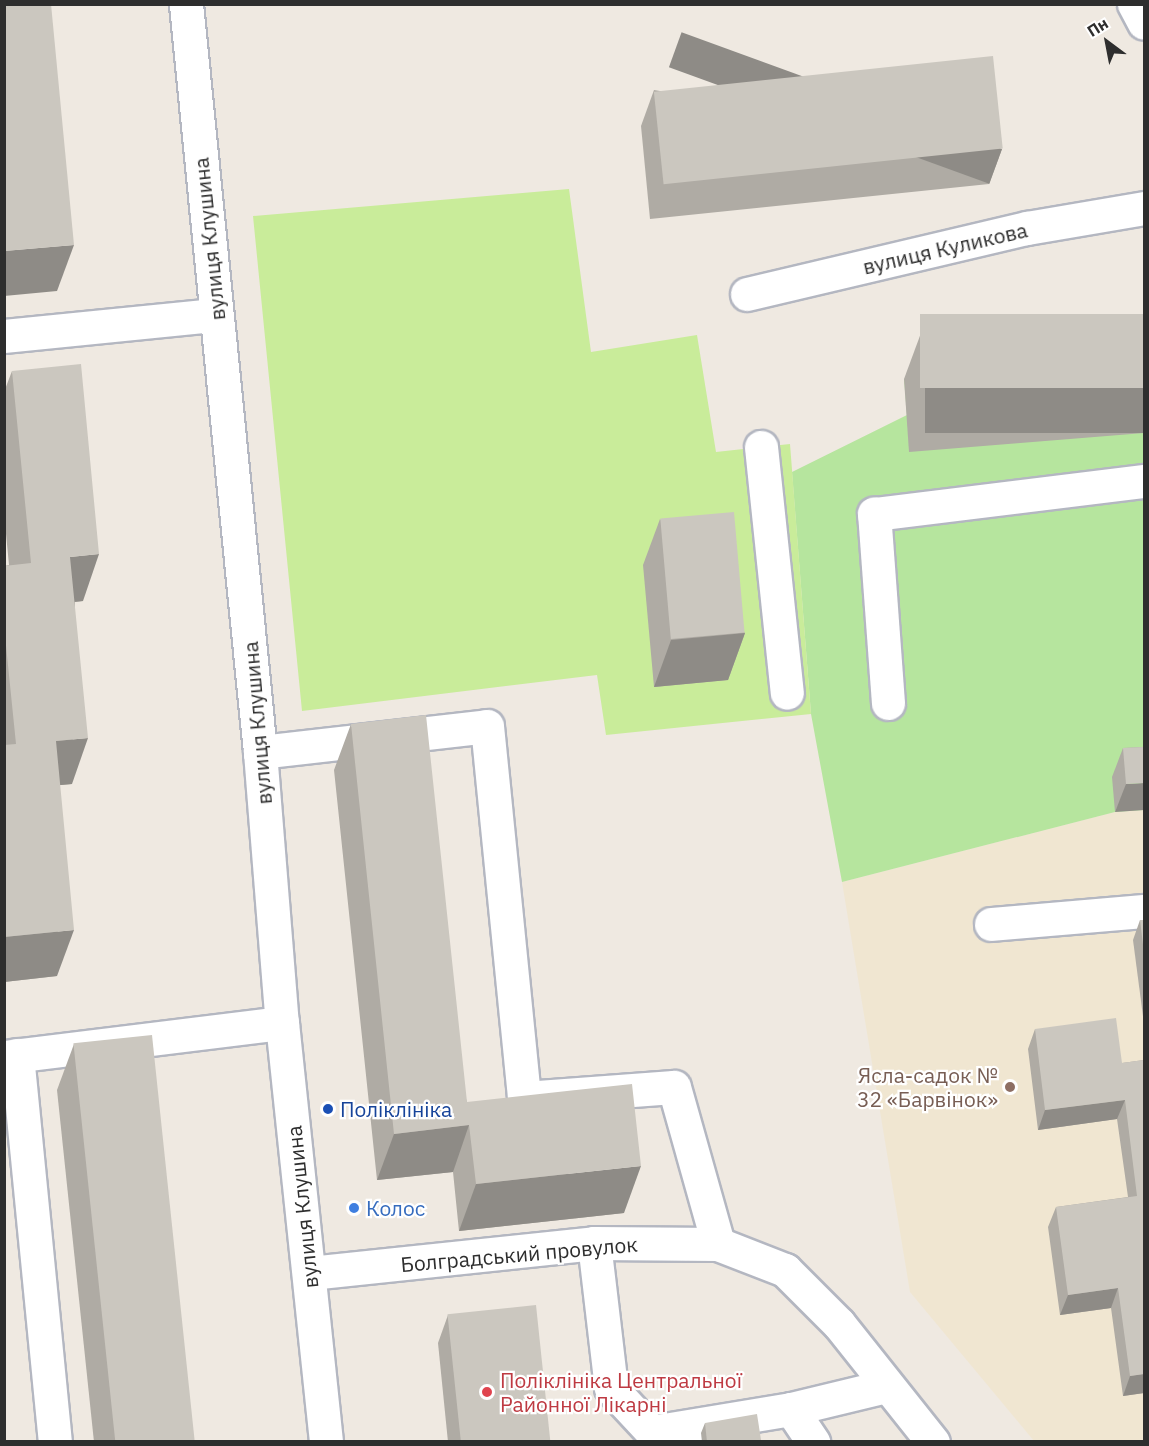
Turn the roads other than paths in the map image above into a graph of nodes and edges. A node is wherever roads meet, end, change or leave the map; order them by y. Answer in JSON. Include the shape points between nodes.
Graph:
{"nodes":[{"id":1,"x":186,"y":4,"type":"edge"},
{"id":2,"x":1134,"y":4,"type":"edge"},
{"id":3,"x":1144,"y":22,"type":"edge"},
{"id":4,"x":1144,"y":208,"type":"edge"},
{"id":5,"x":747,"y":294,"type":"dead end"},
{"id":6,"x":216,"y":315,"type":"junction"},
{"id":7,"x":4,"y":336,"type":"edge"},
{"id":8,"x":761,"y":447,"type":"dead end"},
{"id":9,"x":1144,"y":482,"type":"edge"},
{"id":10,"x":787,"y":693,"type":"dead end"},
{"id":11,"x":888,"y":703,"type":"dead end"},
{"id":12,"x":260,"y":753,"type":"junction"},
{"id":13,"x":1144,"y":911,"type":"edge"},
{"id":14,"x":991,"y":924,"type":"dead end"},
{"id":15,"x":282,"y":1023,"type":"junction"},
{"id":16,"x":10,"y":1056,"type":"edge"},
{"id":17,"x":594,"y":1243,"type":"junction"},
{"id":18,"x":717,"y":1244,"type":"junction"},
{"id":19,"x":310,"y":1274,"type":"junction"},
{"id":20,"x":886,"y":1386,"type":"junction"},
{"id":21,"x":791,"y":1408,"type":"junction"},
{"id":22,"x":55,"y":1442,"type":"edge"},
{"id":23,"x":326,"y":1442,"type":"edge"},
{"id":24,"x":813,"y":1442,"type":"edge"},
{"id":25,"x":933,"y":1442,"type":"edge"}],
"edges":[{"from":1,"to":6,"type":"street","name":"вулиця Клушина"},
{"from":2,"to":3,"type":"street"},
{"from":4,"to":5,"type":"street","name":"вулиця Куликова","via":[[1027,228]]},
{"from":6,"to":7,"type":"street"},
{"from":6,"to":12,"type":"street","name":"вулиця Клушина"},
{"from":8,"to":10,"type":"street"},
{"from":9,"to":11,"type":"street","via":[[874,514]]},
{"from":12,"to":15,"type":"street","name":"вулиця Клушина"},
{"from":12,"to":18,"type":"street","via":[[487,726],[524,1098],[674,1087]]},
{"from":13,"to":14,"type":"street"},
{"from":15,"to":16,"type":"street"},
{"from":15,"to":19,"type":"street","name":"вулиця Клушина"},
{"from":16,"to":22,"type":"street"},
{"from":17,"to":18,"type":"street","name":"Болградський провулок"},
{"from":17,"to":19,"type":"street","name":"Болградський провулок"},
{"from":17,"to":21,"type":"street","via":[[611,1388],[652,1432]]},
{"from":18,"to":20,"type":"street","name":"Болградський провулок","via":[[785,1270],[839,1324]]},
{"from":19,"to":23,"type":"street","name":"вулиця Клушина"},
{"from":20,"to":21,"type":"street"},
{"from":20,"to":25,"type":"street","name":"Болградський провулок"},
{"from":21,"to":24,"type":"street"}]}
